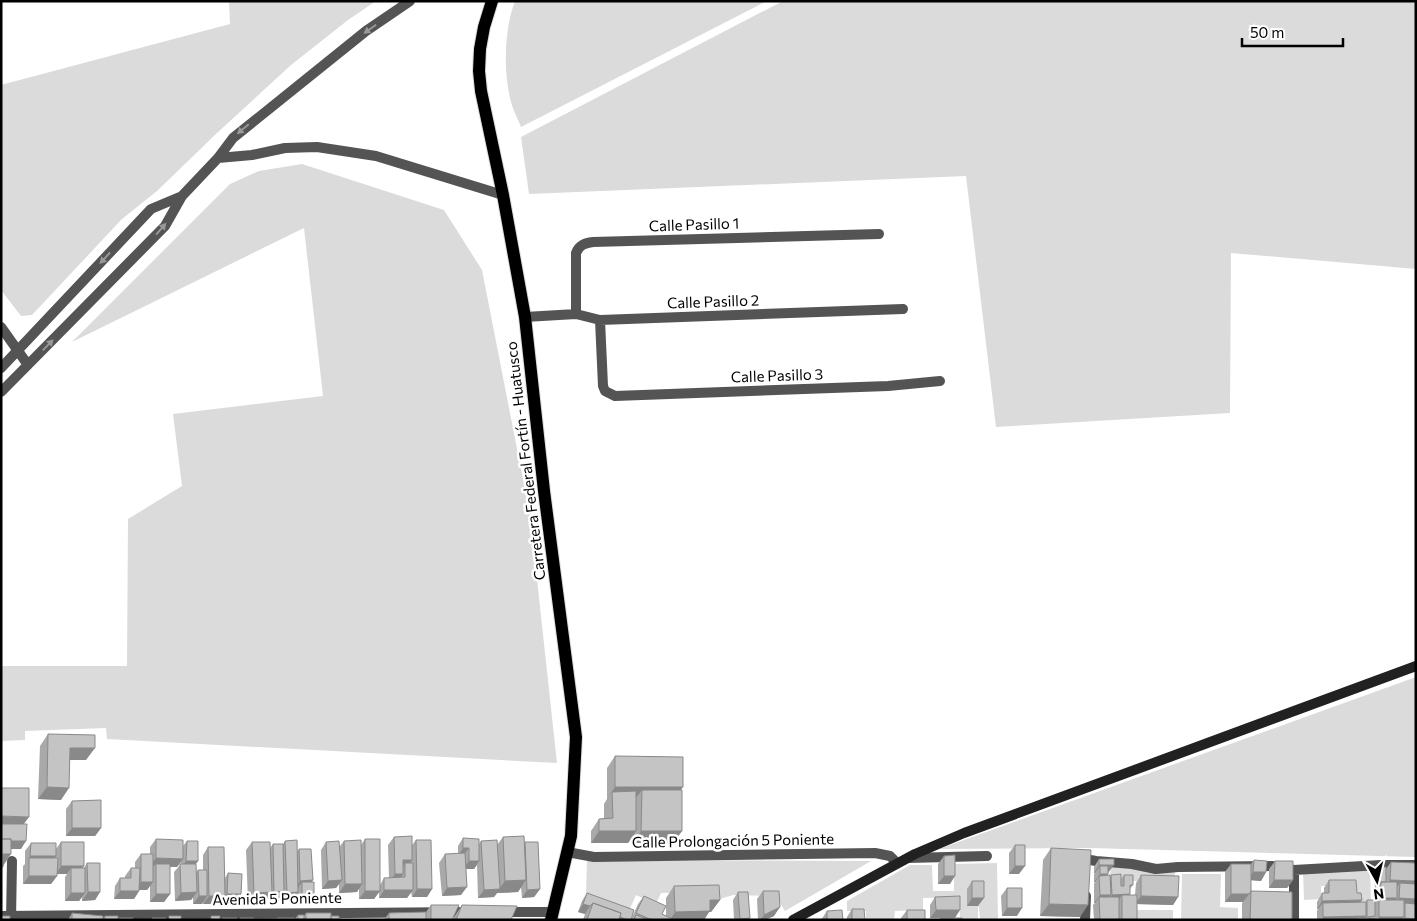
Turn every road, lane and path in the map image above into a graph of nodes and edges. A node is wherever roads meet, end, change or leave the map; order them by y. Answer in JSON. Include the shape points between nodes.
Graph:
{"nodes":[{"id":1,"x":410,"y":1,"type":"edge"},
{"id":2,"x":492,"y":1,"type":"edge"},
{"id":3,"x":218,"y":158,"type":"junction"},
{"id":4,"x":503,"y":195,"type":"junction"},
{"id":5,"x":182,"y":196,"type":"junction"},
{"id":6,"x":879,"y":234,"type":"dead end"},
{"id":7,"x":902,"y":309,"type":"dead end"},
{"id":8,"x":576,"y":314,"type":"junction"},
{"id":9,"x":525,"y":317,"type":"junction"},
{"id":10,"x":600,"y":320,"type":"junction"},
{"id":11,"x":1,"y":327,"type":"edge"},
{"id":12,"x":18,"y":350,"type":"junction"},
{"id":13,"x":2,"y":365,"type":"edge"},
{"id":14,"x":28,"y":365,"type":"junction"},
{"id":15,"x":14,"y":380,"type":"junction"},
{"id":16,"x":940,"y":381,"type":"dead end"},
{"id":17,"x":1,"y":392,"type":"edge"},
{"id":18,"x":1416,"y":666,"type":"edge"},
{"id":19,"x":567,"y":852,"type":"junction"},
{"id":20,"x":911,"y":856,"type":"junction"},
{"id":21,"x":987,"y":856,"type":"dead end"},
{"id":22,"x":1070,"y":856,"type":"edge"},
{"id":23,"x":12,"y":861,"type":"edge"},
{"id":24,"x":897,"y":863,"type":"junction"},
{"id":25,"x":1416,"y":865,"type":"edge"},
{"id":26,"x":1294,"y":870,"type":"junction"},
{"id":27,"x":1086,"y":885,"type":"edge"},
{"id":28,"x":258,"y":916,"type":"edge"},
{"id":29,"x":375,"y":916,"type":"edge"},
{"id":30,"x":552,"y":916,"type":"edge"},
{"id":31,"x":8,"y":918,"type":"edge"},
{"id":32,"x":136,"y":918,"type":"edge"},
{"id":33,"x":793,"y":920,"type":"edge"},
{"id":34,"x":1086,"y":920,"type":"edge"},
{"id":35,"x":1294,"y":920,"type":"edge"}],
"edges":[{"from":1,"to":3,"type":"street","one_way":true,"via":[[366,31],[244,128]]},
{"from":2,"to":4,"type":"main road","name":"Carretera Federal Fortín - Huatusco","via":[[484,27],[479,71]]},
{"from":3,"to":4,"type":"street","via":[[285,148],[317,147],[376,156]]},
{"from":3,"to":5,"type":"street"},
{"from":4,"to":9,"type":"main road","name":"Carretera Federal Fortín - Huatusco"},
{"from":5,"to":12,"type":"street","one_way":true,"via":[[151,209]]},
{"from":14,"to":5,"type":"street","one_way":true,"via":[[165,226]]},
{"from":6,"to":8,"type":"street","name":"Calle Pasillo 1","via":[[585,243],[576,253]]},
{"from":7,"to":10,"type":"street","name":"Calle Pasillo 2"},
{"from":8,"to":9,"type":"street","name":"Calle Pasillo 2"},
{"from":8,"to":10,"type":"street","name":"Calle Pasillo 2"},
{"from":9,"to":19,"type":"main road","name":"Carretera Federal Fortín - Huatusco","via":[[576,737],[571,836]]},
{"from":10,"to":16,"type":"street","name":"Calle Pasillo 3","via":[[603,386],[605,392],[616,396],[888,386]]},
{"from":11,"to":12,"type":"street"},
{"from":12,"to":13,"type":"street"},
{"from":12,"to":14,"type":"street"},
{"from":13,"to":15,"type":"street"},
{"from":14,"to":15,"type":"street"},
{"from":15,"to":17,"type":"street"},
{"from":18,"to":20,"type":"street","via":[[964,833]]},
{"from":19,"to":24,"type":"street","name":"Calle Prolongación 5 Poniente","via":[[594,856],[875,853],[890,856]]},
{"from":19,"to":30,"type":"main road","name":"Carretera Federal Fortín - Huatusco"},
{"from":20,"to":21,"type":"street"},
{"from":20,"to":24,"type":"street"},
{"from":22,"to":26,"type":"street","via":[[1086,863],[1132,864],[1156,869],[1272,866]]},
{"from":23,"to":31,"type":"street"},
{"from":24,"to":33,"type":"street"},
{"from":25,"to":26,"type":"street"},
{"from":26,"to":35,"type":"street"},
{"from":27,"to":34,"type":"street"},
{"from":28,"to":29,"type":"street","name":"Avenida 5 Poniente"},
{"from":28,"to":32,"type":"street","name":"Avenida 5 Poniente"},
{"from":29,"to":30,"type":"street","name":"Avenida 5 Poniente","via":[[489,912]]},
{"from":31,"to":32,"type":"street","name":"Avenida 5 Poniente"}]}
